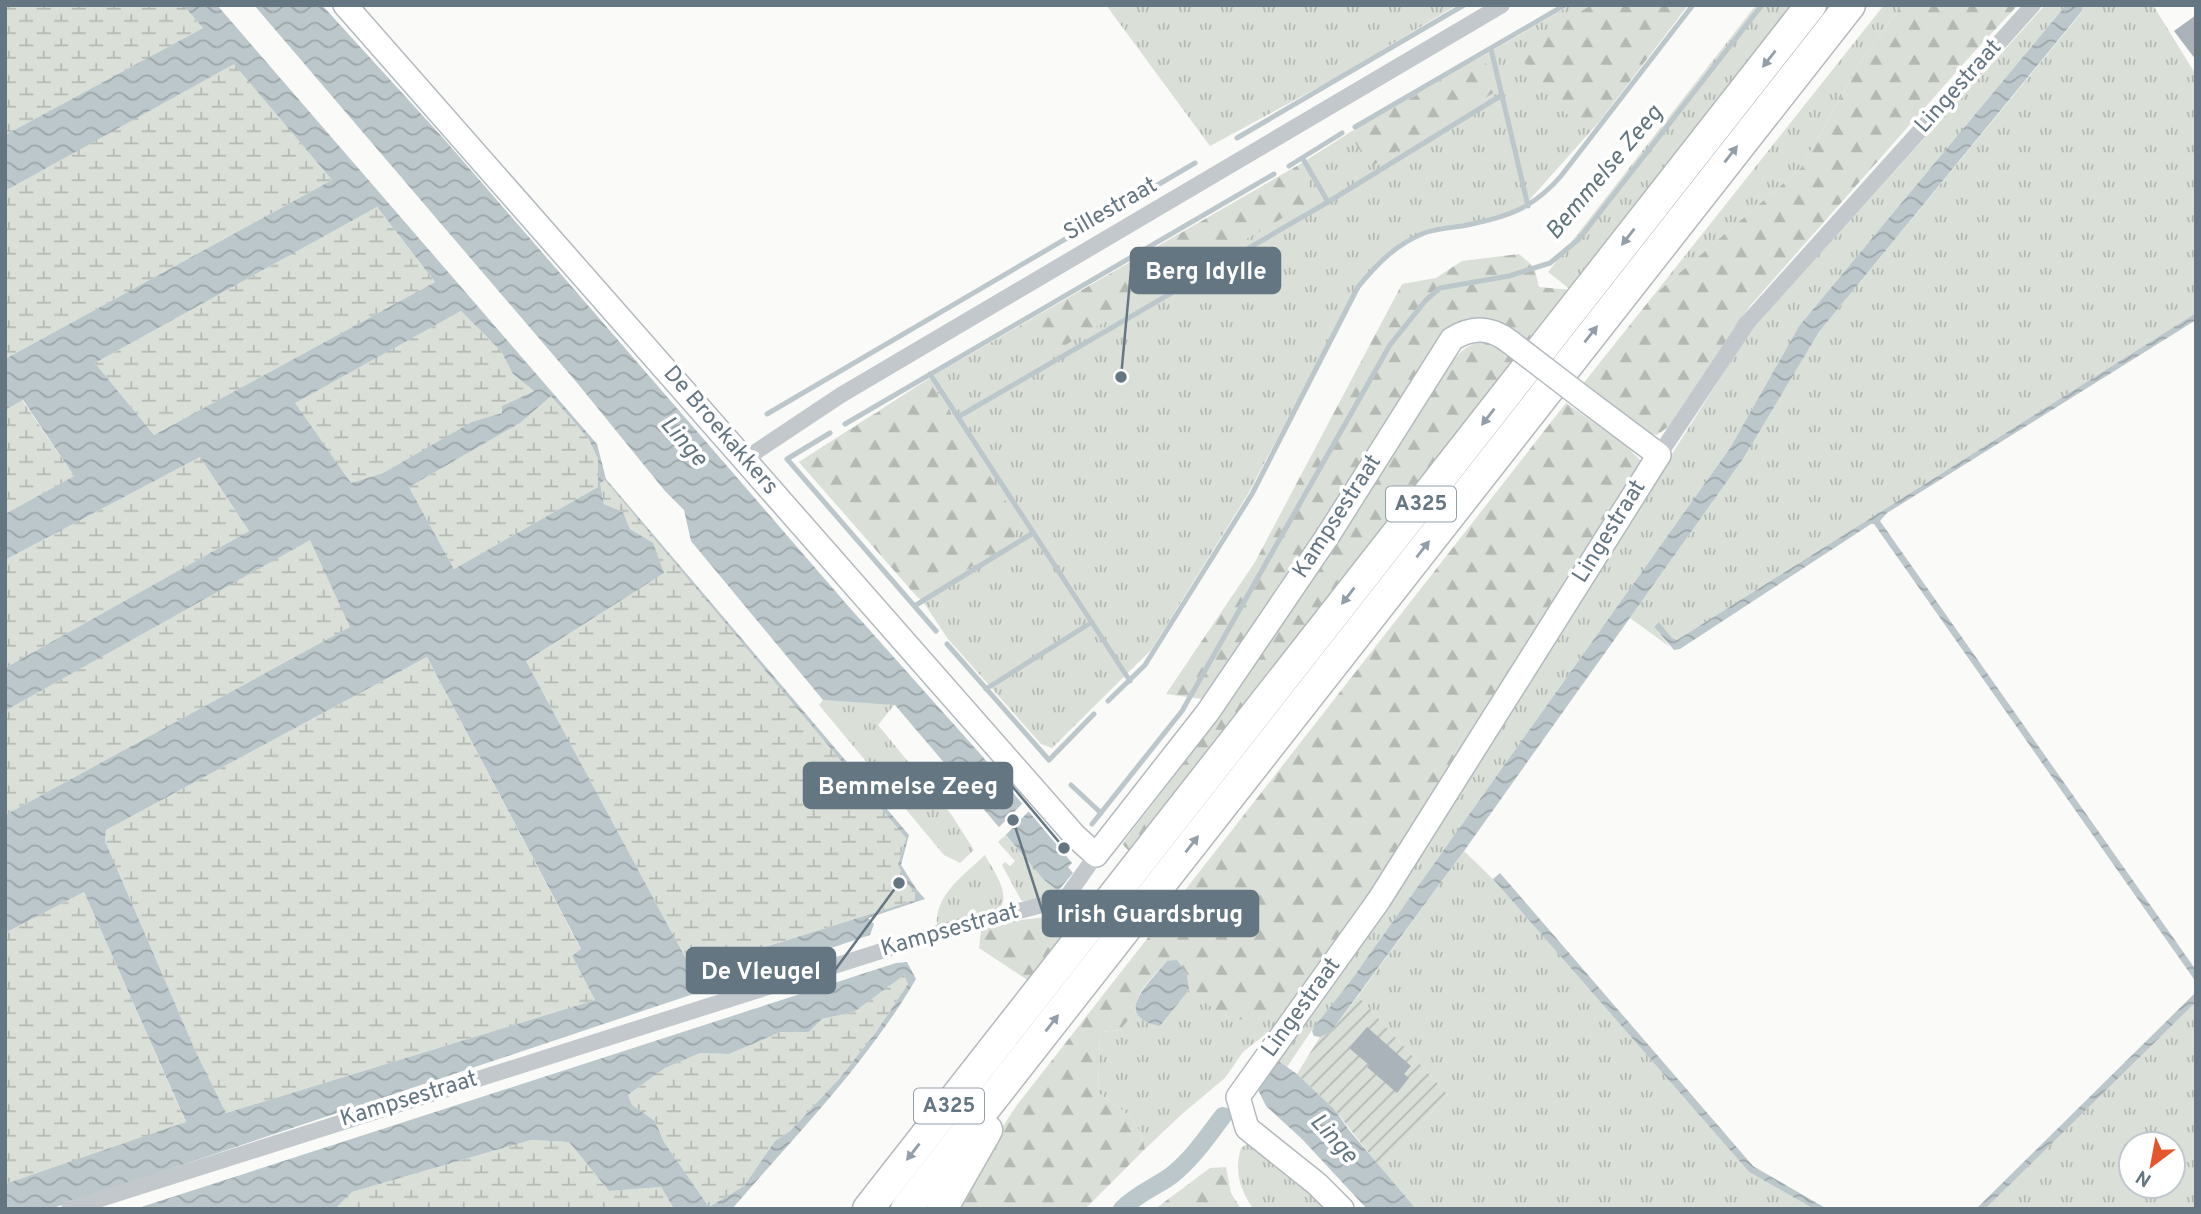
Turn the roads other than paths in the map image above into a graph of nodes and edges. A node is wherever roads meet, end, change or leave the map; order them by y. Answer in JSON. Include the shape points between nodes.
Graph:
{"nodes":[{"id":1,"x":345,"y":5,"type":"edge"},
{"id":2,"x":1502,"y":5,"type":"edge"},
{"id":3,"x":1811,"y":5,"type":"edge"},
{"id":4,"x":1850,"y":5,"type":"edge"},
{"id":5,"x":2033,"y":5,"type":"edge"},
{"id":6,"x":1659,"y":455,"type":"junction"},
{"id":7,"x":745,"y":459,"type":"junction"},
{"id":8,"x":1096,"y":855,"type":"junction"},
{"id":9,"x":1010,"y":1077,"type":"junction"},
{"id":10,"x":69,"y":1209,"type":"edge"},
{"id":11,"x":868,"y":1209,"type":"edge"},
{"id":12,"x":906,"y":1209,"type":"edge"},
{"id":13,"x":942,"y":1209,"type":"edge"},
{"id":14,"x":1342,"y":1209,"type":"edge"}],
"edges":[{"from":1,"to":7,"type":"street","name":"De Broekakkers"},
{"from":2,"to":7,"type":"street","name":"Sillestraat","via":[[841,395]]},
{"from":3,"to":11,"type":"highway","number":"A325","one_way":true},
{"from":9,"to":4,"type":"highway","number":"A325","one_way":true},
{"from":5,"to":6,"type":"street","name":"Lingestraat","via":[[1748,322]]},
{"from":6,"to":8,"type":"street","name":"Kampsestraat","bridge":true,"via":[[1497,332],[1463,332],[1452,339],[1208,712]]},
{"from":6,"to":14,"type":"street","name":"Lingestraat","via":[[1379,900],[1238,1097],[1247,1128]]},
{"from":7,"to":8,"type":"street","name":"De Broekakkers"},
{"from":8,"to":10,"type":"street","name":"Kampsestraat","via":[[1068,895],[1054,902],[947,930]]},
{"from":9,"to":12,"type":"highway","number":"A325"},
{"from":9,"to":13,"type":"highway","via":[[986,1133]]}]}
